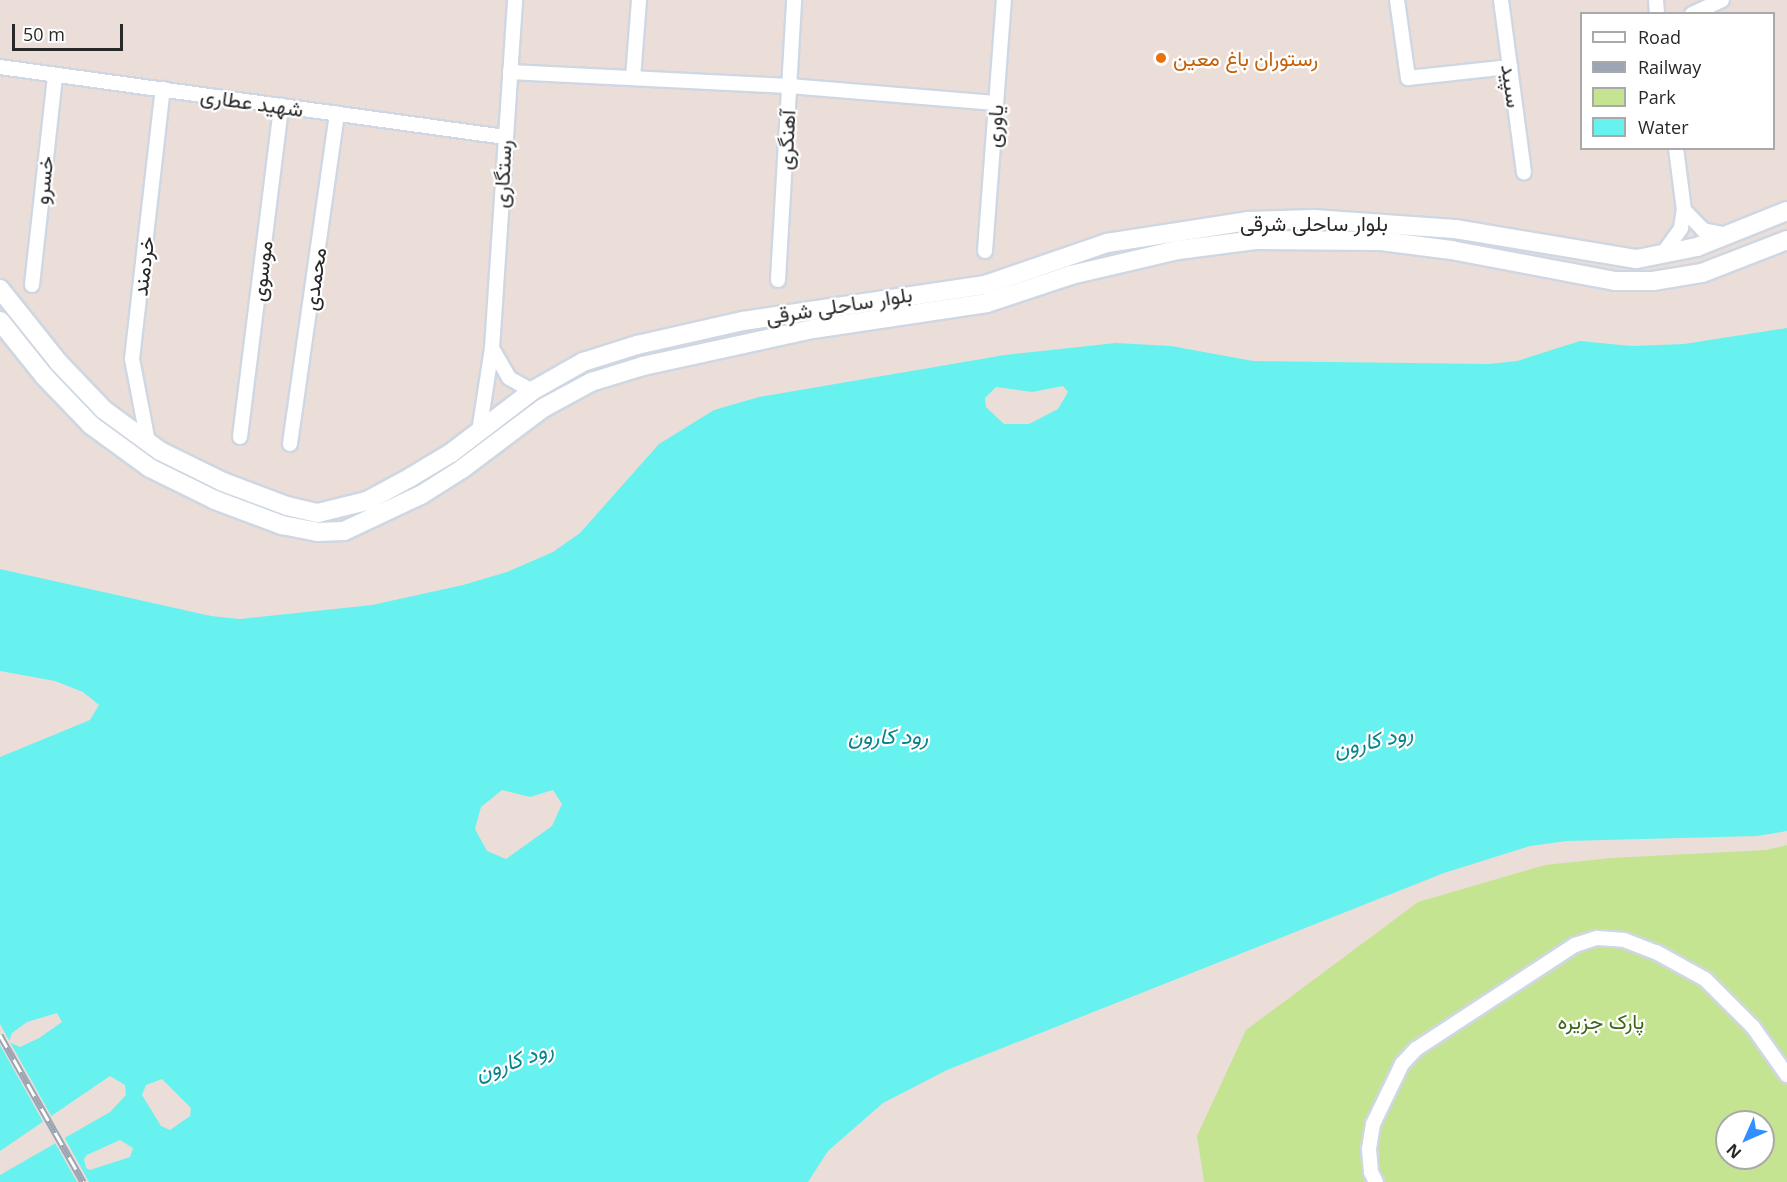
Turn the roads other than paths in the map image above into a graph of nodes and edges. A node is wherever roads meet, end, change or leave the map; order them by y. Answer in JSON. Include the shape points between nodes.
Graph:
{"nodes":[{"id":1,"x":515,"y":0,"type":"edge"},
{"id":2,"x":639,"y":0,"type":"edge"},
{"id":3,"x":795,"y":0,"type":"edge"},
{"id":4,"x":1004,"y":0,"type":"edge"},
{"id":5,"x":1396,"y":0,"type":"edge"},
{"id":6,"x":1501,"y":0,"type":"edge"},
{"id":7,"x":1722,"y":0,"type":"edge"},
{"id":8,"x":1696,"y":12,"type":"edge"},
{"id":9,"x":0,"y":67,"type":"edge"},
{"id":10,"x":1510,"y":67,"type":"junction"},
{"id":11,"x":510,"y":72,"type":"junction"},
{"id":12,"x":55,"y":75,"type":"junction"},
{"id":13,"x":633,"y":78,"type":"junction"},
{"id":14,"x":789,"y":86,"type":"junction"},
{"id":15,"x":163,"y":89,"type":"junction"},
{"id":16,"x":995,"y":103,"type":"junction"},
{"id":17,"x":281,"y":106,"type":"junction"},
{"id":18,"x":337,"y":113,"type":"junction"},
{"id":19,"x":504,"y":137,"type":"junction"},
{"id":20,"x":1676,"y":150,"type":"edge"},
{"id":21,"x":1524,"y":172,"type":"dead end"},
{"id":22,"x":1684,"y":210,"type":"junction"},
{"id":23,"x":1787,"y":211,"type":"edge"},
{"id":24,"x":1730,"y":235,"type":"junction"},
{"id":25,"x":1787,"y":240,"type":"edge"},
{"id":26,"x":985,"y":251,"type":"dead end"},
{"id":27,"x":1661,"y":256,"type":"junction"},
{"id":28,"x":778,"y":280,"type":"dead end"},
{"id":29,"x":998,"y":280,"type":"junction"},
{"id":30,"x":32,"y":285,"type":"dead end"},
{"id":31,"x":0,"y":289,"type":"edge"},
{"id":32,"x":1004,"y":298,"type":"junction"},
{"id":33,"x":0,"y":321,"type":"edge"},
{"id":34,"x":492,"y":348,"type":"junction"},
{"id":35,"x":532,"y":391,"type":"junction"},
{"id":36,"x":479,"y":432,"type":"junction"},
{"id":37,"x":240,"y":437,"type":"dead end"},
{"id":38,"x":148,"y":442,"type":"junction"},
{"id":39,"x":290,"y":444,"type":"dead end"},
{"id":40,"x":1787,"y":1075,"type":"edge"},
{"id":41,"x":1376,"y":1182,"type":"edge"}],
"edges":[{"from":1,"to":11,"type":"street","name":"رستگاری"},
{"from":2,"to":13,"type":"street"},
{"from":3,"to":14,"type":"street","name":"آهنگری"},
{"from":4,"to":16,"type":"street","name":"یاوری"},
{"from":5,"to":10,"type":"street","via":[[1408,78]]},
{"from":6,"to":10,"type":"street","name":"سپید"},
{"from":7,"to":8,"type":"street"},
{"from":9,"to":12,"type":"street","name":"شهید عطاری"},
{"from":10,"to":21,"type":"street","name":"سپید"},
{"from":11,"to":13,"type":"street"},
{"from":11,"to":19,"type":"street","name":"رستگاری"},
{"from":12,"to":15,"type":"street","name":"شهید عطاری"},
{"from":12,"to":30,"type":"street","name":"خسرو"},
{"from":13,"to":14,"type":"street"},
{"from":14,"to":16,"type":"street"},
{"from":14,"to":28,"type":"street","name":"آهنگری"},
{"from":15,"to":17,"type":"street","name":"شهید عطاری"},
{"from":15,"to":38,"type":"street","name":"خردمند","via":[[132,359]]},
{"from":16,"to":26,"type":"street","name":"یاوری"},
{"from":17,"to":18,"type":"street","name":"شهید عطاری"},
{"from":17,"to":37,"type":"street","name":"موسوی"},
{"from":18,"to":19,"type":"street","name":"شهید عطاری"},
{"from":18,"to":39,"type":"street","name":"محمدی"},
{"from":19,"to":34,"type":"street","name":"رستگاری"},
{"from":20,"to":22,"type":"street"},
{"from":22,"to":24,"type":"street","via":[[1703,230]]},
{"from":22,"to":27,"type":"street","via":[[1677,236]]},
{"from":23,"to":24,"type":"main road","name":"بلوار ساحلی شرقی"},
{"from":24,"to":27,"type":"main road","name":"بلوار ساحلی شرقی"},
{"from":25,"to":32,"type":"main road","name":"بلوار ساحلی شرقی","via":[[1702,273],[1653,281],[1614,281],[1451,249],[1381,241],[1255,240],[1113,264]]},
{"from":27,"to":29,"type":"main road","name":"بلوار ساحلی شرقی","via":[[1637,259],[1591,254],[1455,229],[1385,222],[1247,221],[1107,243]]},
{"from":29,"to":32,"type":"main road"},
{"from":29,"to":35,"type":"main road","name":"بلوار ساحلی شرقی","via":[[811,308],[648,343],[583,362]]},
{"from":31,"to":38,"type":"main road","name":"بلوار ساحلی شرقی","via":[[58,363],[104,410]]},
{"from":32,"to":33,"type":"main road","name":"بلوار ساحلی شرقی","via":[[813,329],[643,366],[591,382],[543,408],[421,495],[354,527],[317,532],[282,525],[215,500],[150,468],[91,425],[44,376]]},
{"from":34,"to":35,"type":"street","via":[[509,378]]},
{"from":34,"to":36,"type":"street","name":"رستگاری"},
{"from":35,"to":36,"type":"main road","name":"بلوار ساحلی شرقی"},
{"from":36,"to":38,"type":"main road","name":"بلوار ساحلی شرقی","via":[[451,453],[366,501],[318,513],[223,482]]},
{"from":40,"to":41,"type":"street","via":[[1738,1010],[1705,980],[1656,952],[1624,940],[1597,938],[1575,945],[1409,1056],[1386,1091],[1372,1124],[1369,1149]]}]}
